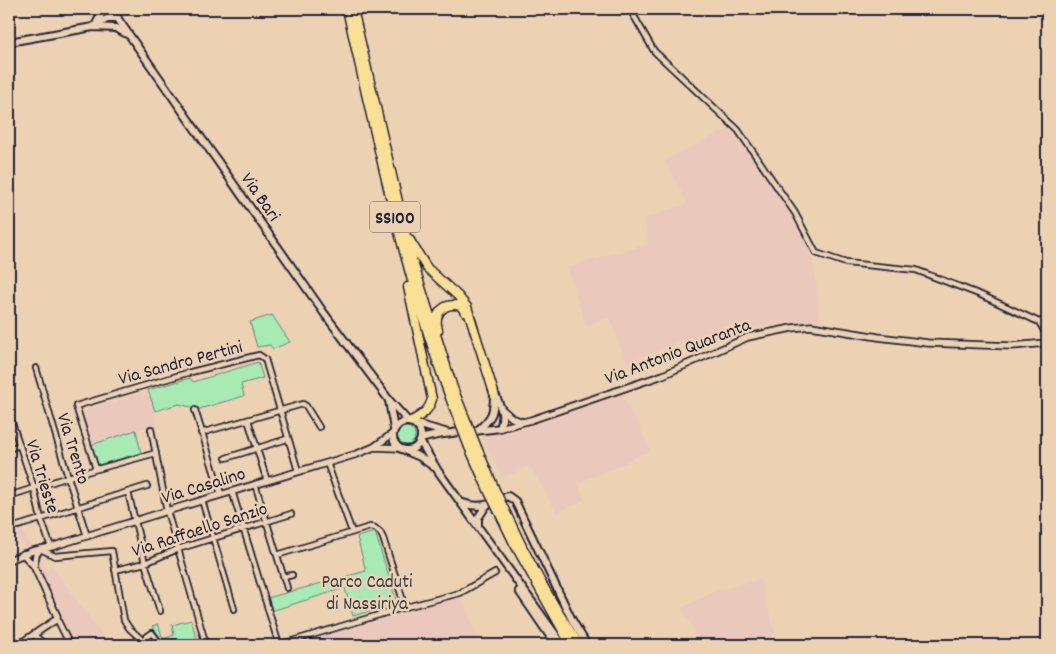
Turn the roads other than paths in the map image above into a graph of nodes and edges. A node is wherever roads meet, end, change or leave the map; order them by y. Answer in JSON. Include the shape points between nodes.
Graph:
{"nodes":[{"id":1,"x":104,"y":9,"type":"edge"},
{"id":2,"x":112,"y":9,"type":"edge"},
{"id":3,"x":347,"y":9,"type":"edge"},
{"id":4,"x":353,"y":9,"type":"edge"},
{"id":5,"x":630,"y":9,"type":"edge"},
{"id":6,"x":118,"y":18,"type":"junction"},
{"id":7,"x":93,"y":27,"type":"junction"},
{"id":8,"x":101,"y":28,"type":"junction"},
{"id":9,"x":135,"y":41,"type":"junction"},
{"id":10,"x":9,"y":42,"type":"edge"},
{"id":11,"x":387,"y":185,"type":"junction"},
{"id":12,"x":403,"y":227,"type":"junction"},
{"id":13,"x":1047,"y":319,"type":"edge"},
{"id":14,"x":1039,"y":322,"type":"junction"},
{"id":15,"x":472,"y":324,"type":"junction"},
{"id":16,"x":1047,"y":336,"type":"edge"},
{"id":17,"x":1047,"y":343,"type":"edge"},
{"id":18,"x":36,"y":368,"type":"dead end"},
{"id":19,"x":448,"y":371,"type":"junction"},
{"id":20,"x":494,"y":394,"type":"junction"},
{"id":21,"x":389,"y":400,"type":"junction"},
{"id":22,"x":502,"y":409,"type":"junction"},
{"id":23,"x":195,"y":410,"type":"dead end"},
{"id":24,"x":279,"y":411,"type":"junction"},
{"id":25,"x":494,"y":412,"type":"junction"},
{"id":26,"x":9,"y":414,"type":"edge"},
{"id":27,"x":462,"y":419,"type":"junction"},
{"id":28,"x":248,"y":420,"type":"junction"},
{"id":29,"x":411,"y":422,"type":"junction"},
{"id":30,"x":523,"y":422,"type":"junction"},
{"id":31,"x":151,"y":428,"type":"dead end"},
{"id":32,"x":319,"y":428,"type":"dead end"},
{"id":33,"x":500,"y":428,"type":"junction"},
{"id":34,"x":393,"y":432,"type":"junction"},
{"id":35,"x":476,"y":432,"type":"junction"},
{"id":36,"x":201,"y":433,"type":"junction"},
{"id":37,"x":449,"y":433,"type":"junction"},
{"id":38,"x":287,"y":439,"type":"junction"},
{"id":39,"x":421,"y":440,"type":"junction"},
{"id":40,"x":19,"y":445,"type":"junction"},
{"id":41,"x":374,"y":447,"type":"junction"},
{"id":42,"x":9,"y":449,"type":"edge"},
{"id":43,"x":256,"y":449,"type":"junction"},
{"id":44,"x":401,"y":449,"type":"junction"},
{"id":45,"x":156,"y":453,"type":"junction"},
{"id":46,"x":226,"y":458,"type":"dead end"},
{"id":47,"x":327,"y":463,"type":"junction"},
{"id":48,"x":96,"y":469,"type":"junction"},
{"id":49,"x":438,"y":471,"type":"junction"},
{"id":50,"x":298,"y":472,"type":"junction"},
{"id":51,"x":68,"y":477,"type":"junction"},
{"id":52,"x":267,"y":481,"type":"junction"},
{"id":53,"x":255,"y":484,"type":"junction"},
{"id":54,"x":147,"y":486,"type":"dead end"},
{"id":55,"x":34,"y":488,"type":"junction"},
{"id":56,"x":232,"y":491,"type":"junction"},
{"id":57,"x":128,"y":492,"type":"junction"},
{"id":58,"x":221,"y":494,"type":"junction"},
{"id":59,"x":9,"y":496,"type":"edge"},
{"id":60,"x":202,"y":500,"type":"junction"},
{"id":61,"x":462,"y":503,"type":"junction"},
{"id":62,"x":486,"y":506,"type":"junction"},
{"id":63,"x":78,"y":508,"type":"junction"},
{"id":64,"x":167,"y":510,"type":"junction"},
{"id":65,"x":502,"y":512,"type":"junction"},
{"id":66,"x":291,"y":514,"type":"dead end"},
{"id":67,"x":42,"y":519,"type":"junction"},
{"id":68,"x":134,"y":521,"type":"junction"},
{"id":69,"x":266,"y":521,"type":"junction"},
{"id":70,"x":478,"y":525,"type":"junction"},
{"id":71,"x":18,"y":526,"type":"dead end"},
{"id":72,"x":244,"y":529,"type":"junction"},
{"id":73,"x":352,"y":532,"type":"junction"},
{"id":74,"x":87,"y":536,"type":"junction"},
{"id":75,"x":213,"y":539,"type":"junction"},
{"id":76,"x":51,"y":547,"type":"junction"},
{"id":77,"x":40,"y":549,"type":"junction"},
{"id":78,"x":178,"y":550,"type":"junction"},
{"id":79,"x":23,"y":554,"type":"junction"},
{"id":80,"x":277,"y":555,"type":"junction"},
{"id":81,"x":9,"y":560,"type":"edge"},
{"id":82,"x":145,"y":563,"type":"junction"},
{"id":83,"x":34,"y":566,"type":"junction"},
{"id":84,"x":507,"y":568,"type":"junction"},
{"id":85,"x":115,"y":570,"type":"junction"},
{"id":86,"x":495,"y":573,"type":"dead end"},
{"id":87,"x":292,"y":575,"type":"dead end"},
{"id":88,"x":284,"y":577,"type":"junction"},
{"id":89,"x":287,"y":588,"type":"dead end"},
{"id":90,"x":402,"y":608,"type":"junction"},
{"id":91,"x":234,"y":609,"type":"dead end"},
{"id":92,"x":160,"y":611,"type":"dead end"},
{"id":93,"x":57,"y":619,"type":"junction"},
{"id":94,"x":34,"y":634,"type":"junction"},
{"id":95,"x":299,"y":639,"type":"junction"},
{"id":96,"x":70,"y":644,"type":"edge"},
{"id":97,"x":18,"y":645,"type":"edge"},
{"id":98,"x":45,"y":645,"type":"edge"},
{"id":99,"x":162,"y":645,"type":"edge"},
{"id":100,"x":206,"y":645,"type":"edge"},
{"id":101,"x":279,"y":645,"type":"edge"},
{"id":102,"x":301,"y":645,"type":"edge"},
{"id":103,"x":556,"y":645,"type":"edge"},
{"id":104,"x":564,"y":645,"type":"edge"},
{"id":105,"x":571,"y":645,"type":"edge"},
{"id":106,"x":579,"y":645,"type":"edge"},
{"id":107,"x":587,"y":645,"type":"edge"}],
"edges":[{"from":1,"to":7,"type":"main road"},
{"from":2,"to":6,"type":"main road","name":"Via Bari"},
{"from":3,"to":11,"type":"highway","number":"SS100"},
{"from":4,"to":12,"type":"highway","number":"SS100"},
{"from":5,"to":14,"type":"street","via":[[654,51],[738,130],[796,213],[816,253],[846,263],[916,270]]},
{"from":6,"to":7,"type":"main road","via":[[109,18]]},
{"from":6,"to":8,"type":"main road"},
{"from":6,"to":9,"type":"main road","name":"Via Bari"},
{"from":7,"to":8,"type":"main road"},
{"from":7,"to":10,"type":"main road"},
{"from":8,"to":9,"type":"main road","via":[[121,30]]},
{"from":9,"to":21,"type":"main road","name":"Via Bari"},
{"from":11,"to":27,"type":"highway","number":"SS100","via":[[414,293],[444,382]]},
{"from":11,"to":29,"type":"highway","number":"SS100","via":[[432,394],[431,405]]},
{"from":12,"to":15,"type":"highway","number":"SS100","via":[[426,268],[467,308]]},
{"from":12,"to":19,"type":"highway","number":"SS100"},
{"from":13,"to":14,"type":"street"},
{"from":14,"to":16,"type":"street"},
{"from":15,"to":19,"type":"highway","number":"SS100","via":[[461,306],[445,307],[439,312],[436,323]]},
{"from":15,"to":20,"type":"highway","number":"SS100"},
{"from":17,"to":30,"type":"street","name":"Via Antonio Quaranta","via":[[1012,346],[928,343],[811,326],[792,328],[748,336],[663,375]]},
{"from":18,"to":51,"type":"street","name":"Via Trento"},
{"from":19,"to":27,"type":"highway","number":"SS100"},
{"from":20,"to":22,"type":"main road"},
{"from":20,"to":25,"type":"main road"},
{"from":21,"to":29,"type":"main road","name":"Via Bari"},
{"from":21,"to":34,"type":"main road"},
{"from":22,"to":30,"type":"street"},
{"from":22,"to":33,"type":"main road"},
{"from":23,"to":36,"type":"street"},
{"from":24,"to":28,"type":"street"},
{"from":24,"to":32,"type":"street","via":[[304,404]]},
{"from":24,"to":38,"type":"street","name":"Via Sandro Pertini"},
{"from":24,"to":48,"type":"street","name":"Via Sandro Pertini","via":[[265,360],[259,355],[76,406]]},
{"from":25,"to":33,"type":"main road"},
{"from":25,"to":35,"type":"main road"},
{"from":26,"to":40,"type":"street","name":"Via Trieste"},
{"from":27,"to":65,"type":"highway","number":"SS100","bridge":true},
{"from":28,"to":36,"type":"street"},
{"from":28,"to":43,"type":"street"},
{"from":29,"to":34,"type":"main road","via":[[398,424]]},
{"from":29,"to":37,"type":"main road"},
{"from":29,"to":39,"type":"main road","via":[[420,428]]},
{"from":30,"to":33,"type":"street","name":"Via Antonio Quaranta"},
{"from":31,"to":45,"type":"street"},
{"from":33,"to":35,"type":"main road"},
{"from":34,"to":41,"type":"street","name":"Via Casalino"},
{"from":34,"to":44,"type":"main road","via":[[393,440]]},
{"from":35,"to":37,"type":"main road"},
{"from":36,"to":58,"type":"street"},
{"from":37,"to":39,"type":"main road"},
{"from":38,"to":43,"type":"street"},
{"from":38,"to":50,"type":"street","name":"Via Sandro Pertini"},
{"from":39,"to":44,"type":"main road","via":[[414,448]]},
{"from":39,"to":49,"type":"main road"},
{"from":40,"to":42,"type":"street"},
{"from":40,"to":55,"type":"street","name":"Via Trieste"},
{"from":41,"to":44,"type":"street","name":"Via Casalino"},
{"from":41,"to":47,"type":"street","name":"Via Casalino"},
{"from":43,"to":46,"type":"street"},
{"from":43,"to":52,"type":"street"},
{"from":44,"to":49,"type":"main road","via":[[420,457]]},
{"from":45,"to":48,"type":"street"},
{"from":45,"to":64,"type":"street"},
{"from":47,"to":50,"type":"street","name":"Via Casalino"},
{"from":47,"to":73,"type":"street"},
{"from":48,"to":51,"type":"street"},
{"from":49,"to":61,"type":"main road"},
{"from":50,"to":52,"type":"street","name":"Via Casalino"},
{"from":51,"to":55,"type":"street"},
{"from":51,"to":63,"type":"street","name":"Via Trento"},
{"from":52,"to":53,"type":"street","name":"Via Casalino"},
{"from":53,"to":56,"type":"street","name":"Via Casalino"},
{"from":53,"to":69,"type":"street"},
{"from":54,"to":57,"type":"street"},
{"from":55,"to":59,"type":"street"},
{"from":55,"to":67,"type":"street","name":"Via Trieste"},
{"from":56,"to":58,"type":"street","name":"Via Casalino"},
{"from":56,"to":72,"type":"street"},
{"from":57,"to":63,"type":"street"},
{"from":57,"to":68,"type":"street"},
{"from":58,"to":60,"type":"street","name":"Via Casalino"},
{"from":60,"to":64,"type":"street","name":"Via Casalino"},
{"from":60,"to":75,"type":"street"},
{"from":61,"to":62,"type":"main road"},
{"from":61,"to":70,"type":"main road"},
{"from":62,"to":70,"type":"main road","via":[[478,518]]},
{"from":62,"to":107,"type":"main road","via":[[508,496],[515,501]]},
{"from":63,"to":67,"type":"street"},
{"from":63,"to":74,"type":"street","name":"Via Trento"},
{"from":64,"to":68,"type":"street","name":"Via Casalino"},
{"from":64,"to":78,"type":"street"},
{"from":65,"to":105,"type":"highway","number":"SS100"},
{"from":65,"to":106,"type":"highway","number":"SS100"},
{"from":66,"to":69,"type":"street","name":"Via Raffaello Sanzio"},
{"from":67,"to":71,"type":"street"},
{"from":67,"to":76,"type":"street","name":"Via Trieste"},
{"from":68,"to":74,"type":"street","name":"Via Casalino"},
{"from":68,"to":82,"type":"street"},
{"from":69,"to":72,"type":"street","name":"Via Raffaello Sanzio"},
{"from":69,"to":80,"type":"street"},
{"from":70,"to":84,"type":"main road"},
{"from":72,"to":75,"type":"street","name":"Via Raffaello Sanzio"},
{"from":72,"to":101,"type":"street"},
{"from":73,"to":80,"type":"street"},
{"from":73,"to":90,"type":"street","via":[[370,527],[380,532],[401,594]]},
{"from":74,"to":76,"type":"street","name":"Via Casalino"},
{"from":75,"to":78,"type":"street","name":"Via Raffaello Sanzio"},
{"from":75,"to":91,"type":"street"},
{"from":76,"to":77,"type":"street","name":"Via Casalino"},
{"from":77,"to":79,"type":"street","name":"Via Casalino"},
{"from":77,"to":83,"type":"street"},
{"from":77,"to":85,"type":"street","via":[[54,556],[112,550]]},
{"from":78,"to":82,"type":"street","name":"Via Raffaello Sanzio"},
{"from":78,"to":100,"type":"street"},
{"from":79,"to":81,"type":"street","name":"Via Casalino"},
{"from":79,"to":83,"type":"street"},
{"from":80,"to":88,"type":"street"},
{"from":82,"to":85,"type":"street","name":"Via Raffaello Sanzio"},
{"from":82,"to":92,"type":"street"},
{"from":83,"to":93,"type":"street","via":[[57,612]]},
{"from":84,"to":103,"type":"main road","via":[[524,600]]},
{"from":84,"to":104,"type":"main road"},
{"from":85,"to":99,"type":"street","via":[[123,618],[129,628],[142,640],[152,634]]},
{"from":86,"to":90,"type":"street","via":[[460,593]]},
{"from":87,"to":88,"type":"street"},
{"from":88,"to":89,"type":"street"},
{"from":90,"to":95,"type":"street"},
{"from":93,"to":94,"type":"street"},
{"from":93,"to":96,"type":"street"},
{"from":94,"to":97,"type":"street"},
{"from":94,"to":98,"type":"street"},
{"from":95,"to":101,"type":"street"},
{"from":95,"to":102,"type":"street"}]}
